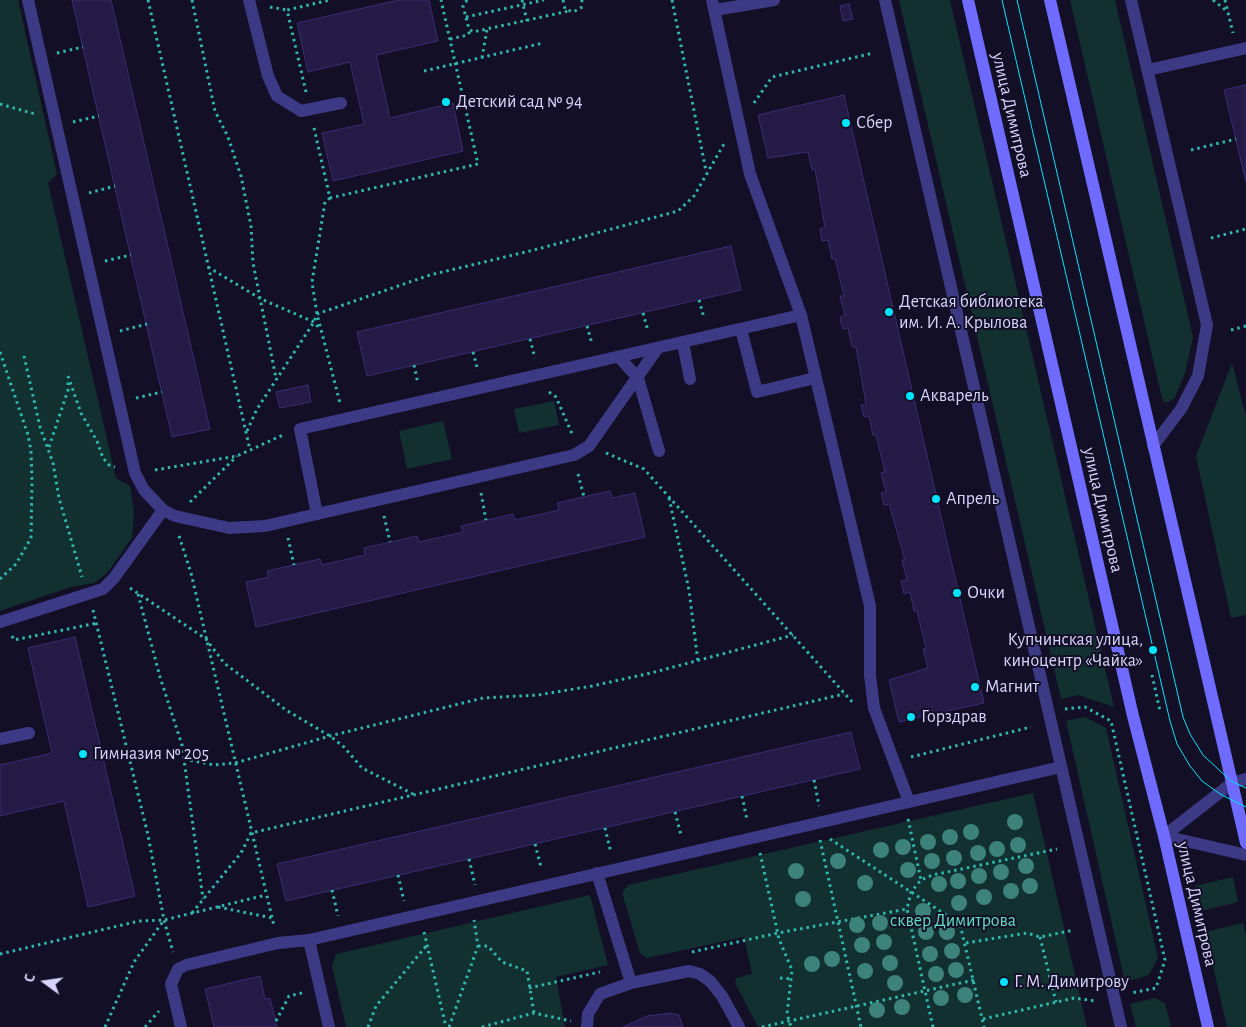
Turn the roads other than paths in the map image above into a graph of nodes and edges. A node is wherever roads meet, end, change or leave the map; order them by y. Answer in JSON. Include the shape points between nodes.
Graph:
{"nodes":[{"id":1,"x":28,"y":0,"type":"edge"},
{"id":2,"x":249,"y":0,"type":"edge"},
{"id":3,"x":774,"y":0,"type":"edge"},
{"id":4,"x":885,"y":0,"type":"edge"},
{"id":5,"x":968,"y":0,"type":"edge"},
{"id":6,"x":1050,"y":0,"type":"edge"},
{"id":7,"x":1131,"y":0,"type":"edge"},
{"id":8,"x":713,"y":5,"type":"edge"},
{"id":9,"x":1246,"y":48,"type":"edge"},
{"id":10,"x":1148,"y":70,"type":"junction"},
{"id":11,"x":341,"y":103,"type":"dead end"},
{"id":12,"x":801,"y":315,"type":"junction"},
{"id":13,"x":742,"y":328,"type":"junction"},
{"id":14,"x":683,"y":343,"type":"junction"},
{"id":15,"x":657,"y":349,"type":"junction"},
{"id":16,"x":619,"y":357,"type":"junction"},
{"id":17,"x":638,"y":378,"type":"junction"},
{"id":18,"x":815,"y":378,"type":"junction"},
{"id":19,"x":690,"y":379,"type":"dead end"},
{"id":20,"x":1153,"y":446,"type":"junction"},
{"id":21,"x":659,"y":451,"type":"dead end"},
{"id":22,"x":163,"y":510,"type":"junction"},
{"id":23,"x":317,"y":514,"type":"junction"},
{"id":24,"x":2,"y":622,"type":"edge"},
{"id":25,"x":29,"y":733,"type":"dead end"},
{"id":26,"x":0,"y":740,"type":"edge"},
{"id":27,"x":1061,"y":767,"type":"junction"},
{"id":28,"x":1246,"y":779,"type":"edge"},
{"id":29,"x":1232,"y":783,"type":"junction"},
{"id":30,"x":909,"y":802,"type":"junction"},
{"id":31,"x":1164,"y":836,"type":"junction"},
{"id":32,"x":1246,"y":843,"type":"edge"},
{"id":33,"x":1246,"y":856,"type":"edge"},
{"id":34,"x":597,"y":873,"type":"junction"},
{"id":35,"x":309,"y":940,"type":"junction"},
{"id":36,"x":630,"y":983,"type":"junction"},
{"id":37,"x":587,"y":1025,"type":"edge"},
{"id":38,"x":181,"y":1027,"type":"edge"},
{"id":39,"x":329,"y":1027,"type":"edge"},
{"id":40,"x":739,"y":1027,"type":"edge"},
{"id":41,"x":1121,"y":1027,"type":"edge"},
{"id":42,"x":1208,"y":1027,"type":"edge"}],
"edges":[{"from":1,"to":22,"type":"street","via":[[135,473],[148,495]]},
{"from":2,"to":11,"type":"street","via":[[276,96],[301,111]]},
{"from":3,"to":8,"type":"street"},
{"from":4,"to":27,"type":"street"},
{"from":5,"to":31,"type":"street","name":"улица Димитрова","via":[[1133,716]]},
{"from":6,"to":20,"type":"street"},
{"from":7,"to":10,"type":"street"},
{"from":8,"to":12,"type":"street","via":[[754,188]]},
{"from":9,"to":10,"type":"street"},
{"from":10,"to":20,"type":"street","via":[[1207,325],[1198,376],[1181,410]]},
{"from":12,"to":13,"type":"street"},
{"from":12,"to":18,"type":"street"},
{"from":13,"to":14,"type":"street"},
{"from":13,"to":18,"type":"street","via":[[757,392]]},
{"from":14,"to":15,"type":"street"},
{"from":14,"to":19,"type":"street"},
{"from":15,"to":16,"type":"street"},
{"from":15,"to":17,"type":"street"},
{"from":16,"to":17,"type":"street"},
{"from":16,"to":23,"type":"street","via":[[300,429]]},
{"from":17,"to":21,"type":"street"},
{"from":17,"to":23,"type":"street","via":[[581,451]]},
{"from":18,"to":30,"type":"street","via":[[870,606],[870,675],[874,708]]},
{"from":20,"to":29,"type":"street"},
{"from":22,"to":23,"type":"street","via":[[175,516],[229,528],[266,526]]},
{"from":22,"to":24,"type":"street","via":[[103,589]]},
{"from":25,"to":26,"type":"street"},
{"from":27,"to":30,"type":"street"},
{"from":27,"to":41,"type":"street"},
{"from":28,"to":29,"type":"street"},
{"from":29,"to":31,"type":"street"},
{"from":29,"to":32,"type":"street"},
{"from":30,"to":34,"type":"street"},
{"from":31,"to":33,"type":"street"},
{"from":31,"to":42,"type":"street","name":"улица Димитрова"},
{"from":34,"to":35,"type":"street"},
{"from":34,"to":36,"type":"street"},
{"from":35,"to":38,"type":"street","via":[[278,943],[178,969],[171,984]]},
{"from":35,"to":39,"type":"street"},
{"from":36,"to":37,"type":"street","via":[[600,994],[588,1014]]},
{"from":36,"to":40,"type":"street","via":[[689,971],[700,974],[722,996]]}]}
